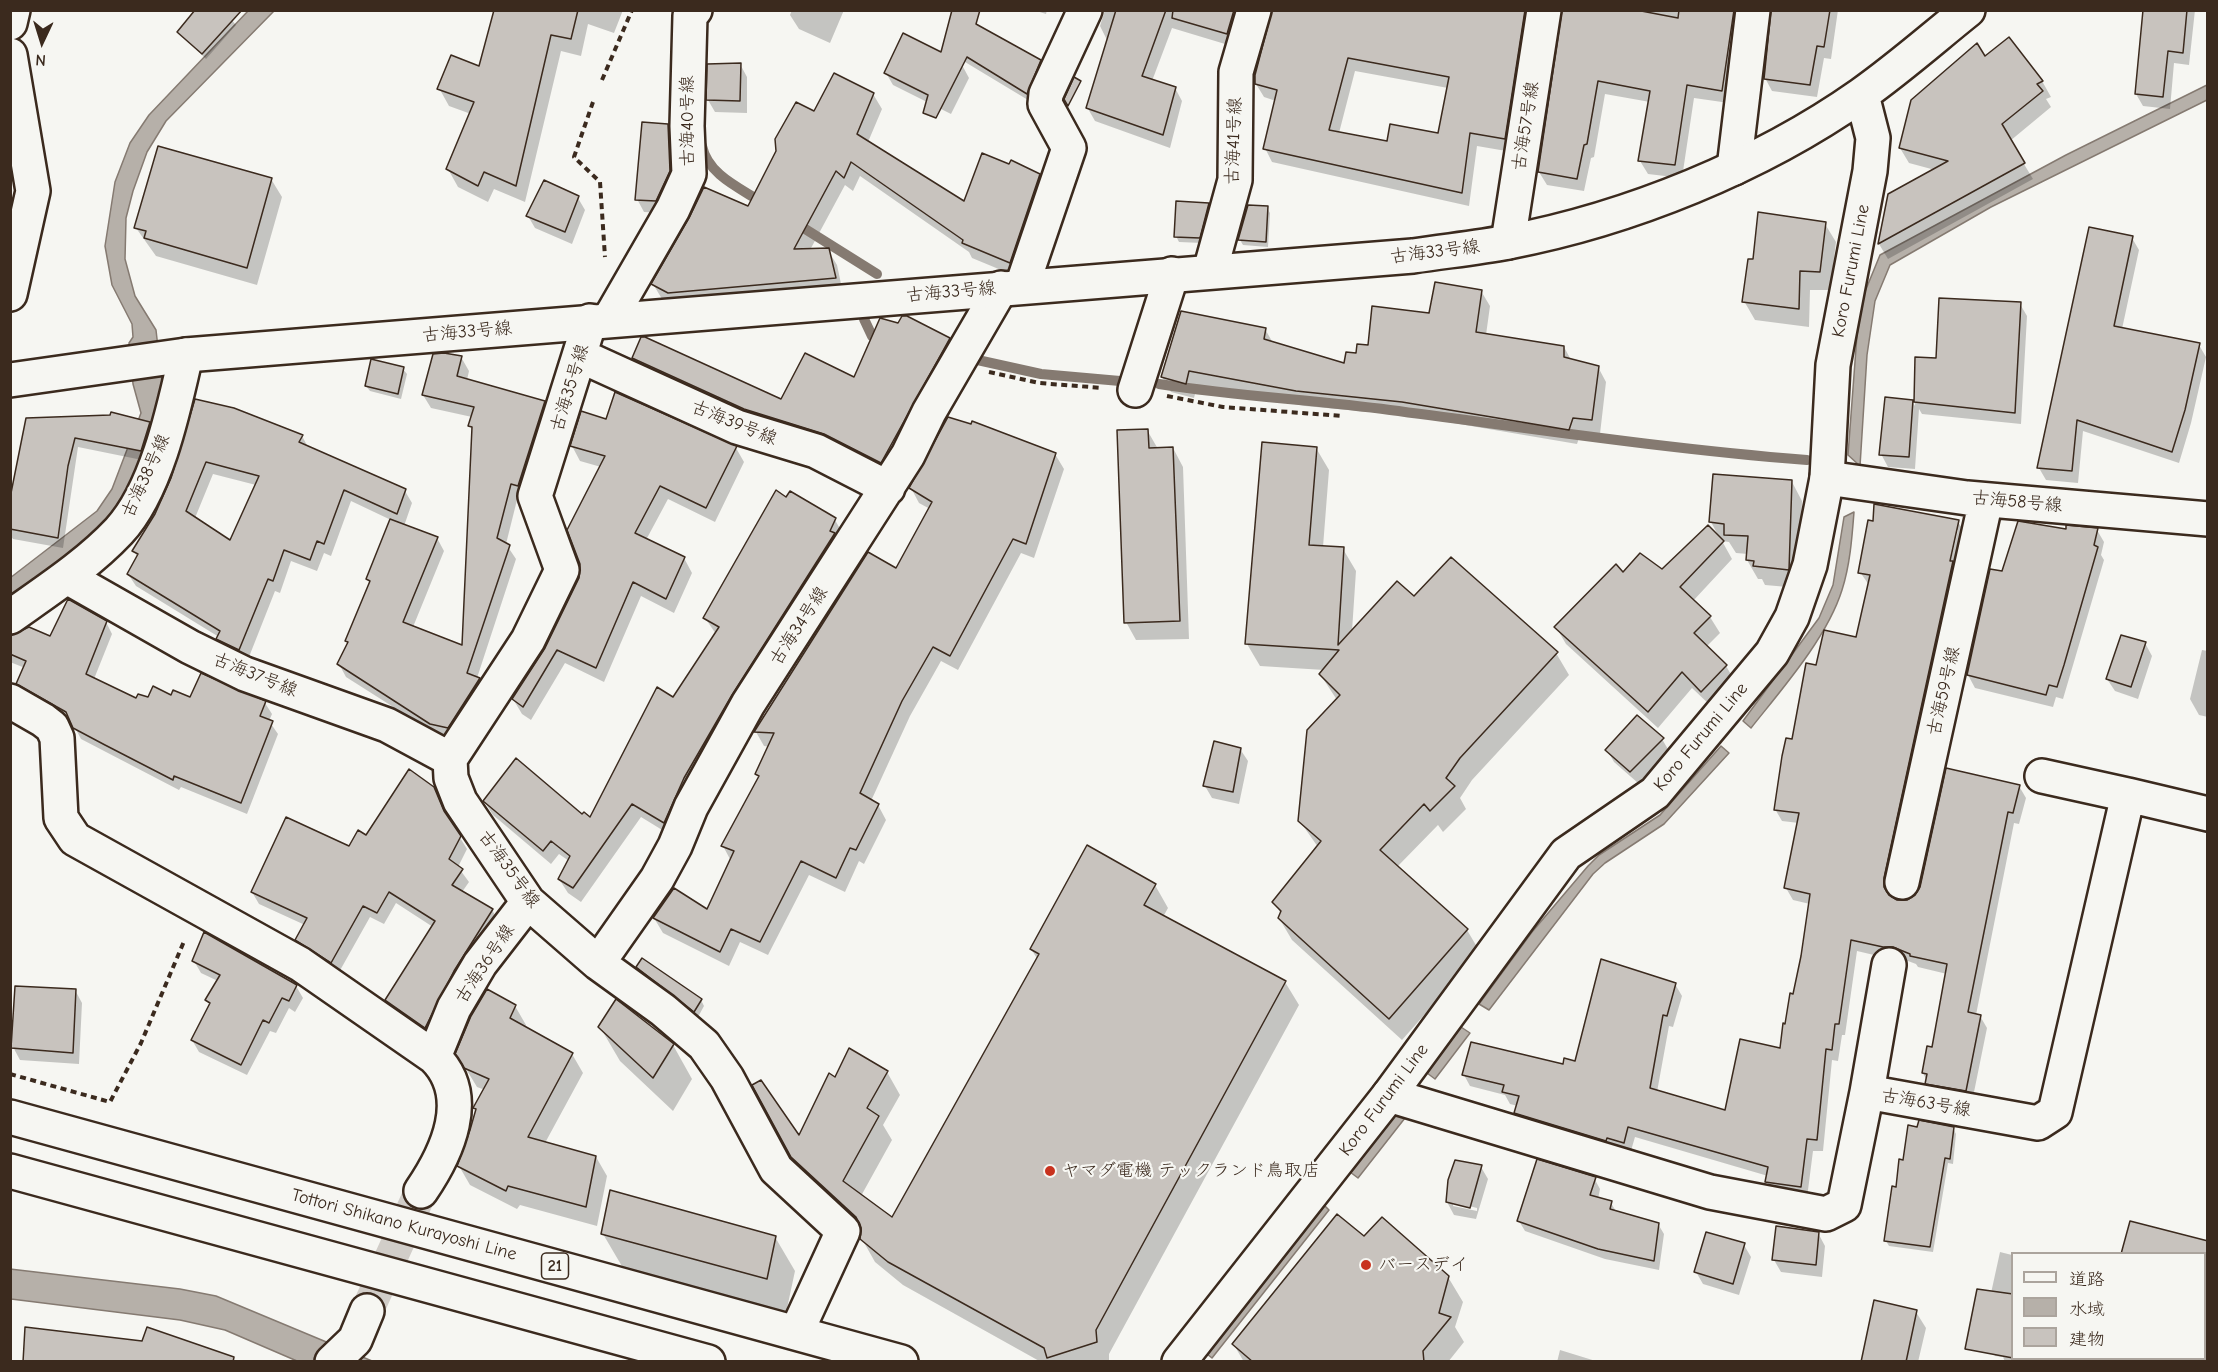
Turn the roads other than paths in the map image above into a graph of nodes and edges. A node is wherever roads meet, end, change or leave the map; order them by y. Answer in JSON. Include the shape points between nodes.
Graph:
{"nodes":[{"id":1,"x":13,"y":10,"type":"edge"},
{"id":2,"x":1084,"y":10,"type":"edge"},
{"id":3,"x":1254,"y":10,"type":"edge"},
{"id":4,"x":1544,"y":10,"type":"edge"},
{"id":5,"x":1753,"y":10,"type":"edge"},
{"id":6,"x":1968,"y":10,"type":"edge"},
{"id":7,"x":689,"y":12,"type":"edge"},
{"id":8,"x":10,"y":23,"type":"edge"},
{"id":9,"x":10,"y":55,"type":"edge"},
{"id":10,"x":1862,"y":95,"type":"junction"},
{"id":11,"x":1734,"y":168,"type":"junction"},
{"id":12,"x":1508,"y":242,"type":"junction"},
{"id":13,"x":1210,"y":271,"type":"junction"},
{"id":14,"x":1172,"y":274,"type":"junction"},
{"id":15,"x":1012,"y":287,"type":"junction"},
{"id":16,"x":10,"y":294,"type":"edge"},
{"id":17,"x":599,"y":321,"type":"junction"},
{"id":18,"x":186,"y":355,"type":"junction"},
{"id":19,"x":581,"y":356,"type":"junction"},
{"id":20,"x":10,"y":380,"type":"edge"},
{"id":21,"x":1135,"y":390,"type":"dead end"},
{"id":22,"x":1827,"y":478,"type":"junction"},
{"id":23,"x":888,"y":488,"type":"junction"},
{"id":24,"x":1986,"y":500,"type":"junction"},
{"id":25,"x":2208,"y":519,"type":"edge"},
{"id":26,"x":67,"y":577,"type":"junction"},
{"id":27,"x":10,"y":617,"type":"edge"},
{"id":28,"x":10,"y":701,"type":"edge"},
{"id":29,"x":450,"y":759,"type":"junction"},
{"id":30,"x":2042,"y":776,"type":"dead end"},
{"id":31,"x":2128,"y":795,"type":"junction"},
{"id":32,"x":2208,"y":814,"type":"edge"},
{"id":33,"x":1902,"y":882,"type":"dead end"},
{"id":34,"x":528,"y":902,"type":"junction"},
{"id":35,"x":598,"y":963,"type":"junction"},
{"id":36,"x":1889,"y":965,"type":"dead end"},
{"id":37,"x":434,"y":1057,"type":"junction"},
{"id":38,"x":1867,"y":1092,"type":"junction"},
{"id":39,"x":1389,"y":1095,"type":"junction"},
{"id":40,"x":10,"y":1117,"type":"edge"},
{"id":41,"x":10,"y":1171,"type":"edge"},
{"id":42,"x":421,"y":1191,"type":"tunnel mouth"},
{"id":43,"x":367,"y":1311,"type":"tunnel mouth"},
{"id":44,"x":797,"y":1331,"type":"junction"},
{"id":45,"x":332,"y":1362,"type":"edge"},
{"id":46,"x":708,"y":1362,"type":"edge"},
{"id":47,"x":901,"y":1362,"type":"edge"},
{"id":48,"x":1179,"y":1362,"type":"edge"}],
"edges":[{"from":1,"to":8,"type":"street"},
{"from":2,"to":15,"type":"street","name":"古海34号線","via":[[1046,94],[1045,104],[1069,148]]},
{"from":3,"to":13,"type":"street","name":"古海41号線","via":[[1236,72],[1235,180]]},
{"from":4,"to":12,"type":"street","name":"古海57号線"},
{"from":5,"to":11,"type":"street"},
{"from":6,"to":10,"type":"street"},
{"from":7,"to":17,"type":"street","name":"古海40号線","via":[[689,174],[674,209]]},
{"from":9,"to":16,"type":"street","via":[[33,191]]},
{"from":10,"to":11,"type":"street","name":"古海33号線"},
{"from":10,"to":22,"type":"street","name":"Koro Furumi Line","via":[[1873,138],[1870,171],[1833,365]]},
{"from":11,"to":12,"type":"street","name":"古海33号線","via":[[1591,221]]},
{"from":12,"to":13,"type":"street","name":"古海33号線","via":[[1413,256]]},
{"from":13,"to":14,"type":"street","name":"古海33号線"},
{"from":14,"to":15,"type":"street","name":"古海33号線"},
{"from":14,"to":21,"type":"street"},
{"from":15,"to":17,"type":"street","name":"古海33号線"},
{"from":15,"to":23,"type":"street","name":"古海34号線"},
{"from":17,"to":18,"type":"street","name":"古海33号線"},
{"from":17,"to":19,"type":"street","name":"古海35号線"},
{"from":18,"to":20,"type":"street","name":"古海33号線"},
{"from":18,"to":26,"type":"street","name":"古海38号線","via":[[160,454],[134,510],[119,530]]},
{"from":19,"to":23,"type":"street","name":"古海39号線","via":[[737,427],[816,451]]},
{"from":19,"to":29,"type":"street","name":"古海35号線","via":[[535,496],[562,570],[528,640]]},
{"from":22,"to":24,"type":"street","name":"古海58号線"},
{"from":22,"to":39,"type":"street","name":"Koro Furumi Line","via":[[1810,565],[1792,617],[1772,653],[1654,793],[1566,854]]},
{"from":23,"to":35,"type":"street","name":"古海34号線","via":[[748,704],[691,807],[657,879]]},
{"from":24,"to":25,"type":"street","name":"古海58号線"},
{"from":24,"to":33,"type":"street","name":"古海59号線"},
{"from":26,"to":27,"type":"street","name":"古海38号線"},
{"from":26,"to":29,"type":"street","name":"古海37号線","via":[[245,674],[387,725]]},
{"from":28,"to":37,"type":"street","via":[[52,727],[57,738],[61,818],[75,839],[300,964]]},
{"from":29,"to":34,"type":"street","name":"古海35号線","via":[[451,778],[460,801]]},
{"from":30,"to":31,"type":"street"},
{"from":31,"to":32,"type":"street"},
{"from":31,"to":38,"type":"street","name":"古海63号線","via":[[2055,1112],[2038,1123]]},
{"from":34,"to":35,"type":"street","name":"古海35号線"},
{"from":34,"to":37,"type":"street","name":"古海36号線","via":[[480,964],[454,1008]]},
{"from":35,"to":44,"type":"street","name":"古海35号線","via":[[704,1045],[728,1078],[776,1169],[843,1231]]},
{"from":36,"to":38,"type":"street"},
{"from":37,"to":42,"type":"street","via":[[446,1069],[454,1108],[451,1137]]},
{"from":38,"to":39,"type":"street","name":"古海63号線","via":[[1844,1204],[1826,1214],[1710,1192]]},
{"from":39,"to":48,"type":"street","name":"Koro Furumi Line"},
{"from":40,"to":44,"type":"street","name":"Tottori Shikano Kurayoshi Line","number":"21"},
{"from":41,"to":46,"type":"street"},
{"from":43,"to":45,"type":"street","via":[[355,1340]]},
{"from":44,"to":47,"type":"street","name":"Tottori Shikano Kurayoshi Line","number":"21"}]}
